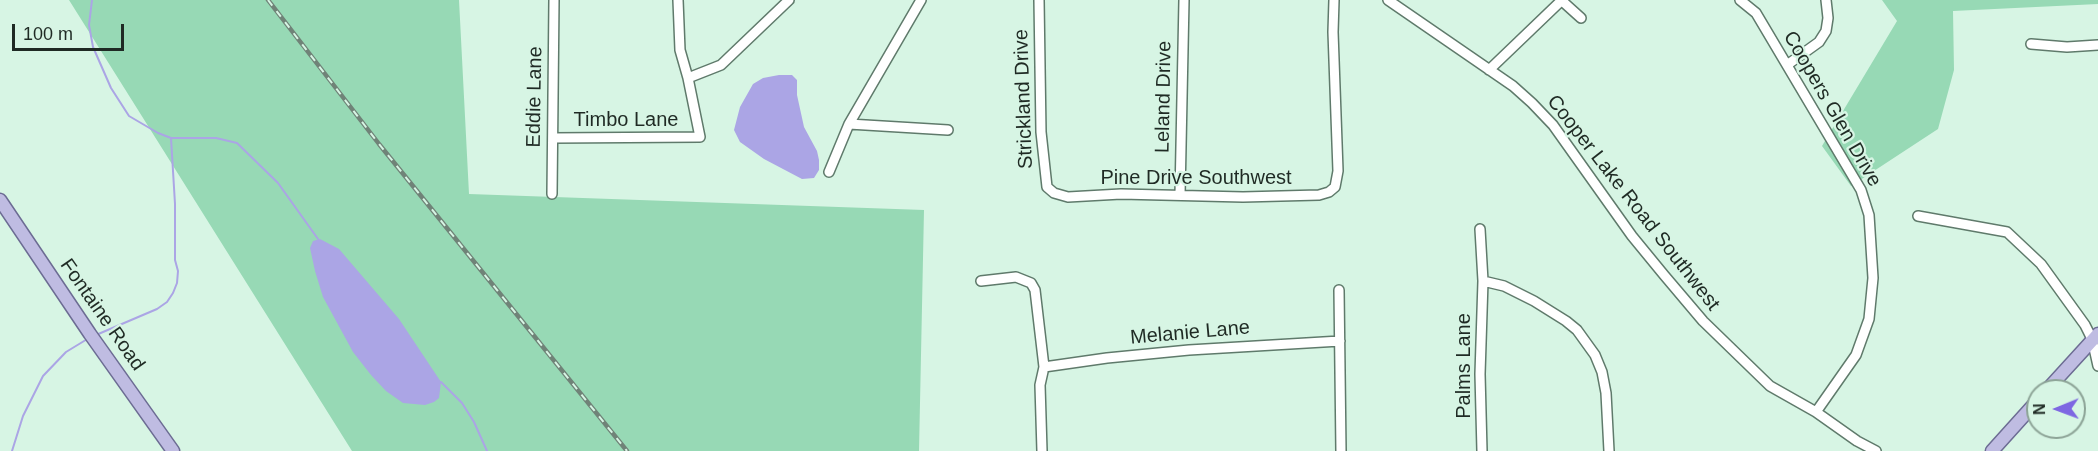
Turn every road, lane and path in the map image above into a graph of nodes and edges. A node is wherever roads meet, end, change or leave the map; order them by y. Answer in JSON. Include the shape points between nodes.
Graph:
{"nodes":[{"id":1,"x":554,"y":0,"type":"edge"},
{"id":2,"x":678,"y":0,"type":"edge"},
{"id":3,"x":789,"y":0,"type":"edge"},
{"id":4,"x":921,"y":0,"type":"edge"},
{"id":5,"x":1039,"y":0,"type":"edge"},
{"id":6,"x":1184,"y":0,"type":"edge"},
{"id":7,"x":1334,"y":0,"type":"edge"},
{"id":8,"x":1562,"y":0,"type":"edge"},
{"id":9,"x":1740,"y":0,"type":"edge"},
{"id":10,"x":1826,"y":0,"type":"edge"},
{"id":11,"x":1396,"y":2,"type":"edge"},
{"id":12,"x":1581,"y":18,"type":"dead end"},
{"id":13,"x":2031,"y":44,"type":"dead end"},
{"id":14,"x":2098,"y":45,"type":"edge"},
{"id":15,"x":1787,"y":65,"type":"junction"},
{"id":16,"x":1489,"y":70,"type":"junction"},
{"id":17,"x":688,"y":78,"type":"junction"},
{"id":18,"x":849,"y":124,"type":"junction"},
{"id":19,"x":948,"y":130,"type":"dead end"},
{"id":20,"x":553,"y":138,"type":"junction"},
{"id":21,"x":829,"y":172,"type":"dead end"},
{"id":22,"x":1054,"y":193,"type":"joint"},
{"id":23,"x":552,"y":194,"type":"dead end"},
{"id":24,"x":1180,"y":195,"type":"junction"},
{"id":25,"x":0,"y":200,"type":"edge"},
{"id":26,"x":1918,"y":216,"type":"dead end"},
{"id":27,"x":1480,"y":229,"type":"dead end"},
{"id":28,"x":981,"y":281,"type":"dead end"},
{"id":29,"x":1483,"y":281,"type":"junction"},
{"id":30,"x":1339,"y":290,"type":"dead end"},
{"id":31,"x":2095,"y":337,"type":"edge"},
{"id":32,"x":1340,"y":341,"type":"junction"},
{"id":33,"x":2098,"y":366,"type":"edge"},
{"id":34,"x":1044,"y":367,"type":"junction"},
{"id":35,"x":2057,"y":379,"type":"edge"},
{"id":36,"x":1816,"y":412,"type":"junction"},
{"id":37,"x":2026,"y":413,"type":"edge"},
{"id":38,"x":173,"y":451,"type":"edge"},
{"id":39,"x":1042,"y":451,"type":"edge"},
{"id":40,"x":1341,"y":451,"type":"edge"},
{"id":41,"x":1482,"y":451,"type":"edge"},
{"id":42,"x":1609,"y":451,"type":"edge"},
{"id":43,"x":1876,"y":451,"type":"edge"},
{"id":44,"x":1992,"y":451,"type":"edge"}],
"edges":[{"from":1,"to":20,"type":"street","name":"Eddie Lane"},
{"from":2,"to":17,"type":"street","via":[[680,50]]},
{"from":3,"to":17,"type":"street","via":[[721,65]]},
{"from":4,"to":18,"type":"street"},
{"from":5,"to":22,"type":"street","name":"Strickland Drive","via":[[1041,142],[1047,187]]},
{"from":6,"to":24,"type":"street","name":"Leland Drive"},
{"from":7,"to":24,"type":"street","name":"Pine Drive Southwest","via":[[1338,171],[1335,187],[1319,195]]},
{"from":8,"to":12,"type":"street"},
{"from":8,"to":16,"type":"street"},
{"from":9,"to":15,"type":"street","name":"Coopers Glen Drive","via":[[1756,13]]},
{"from":10,"to":15,"type":"street","via":[[1826,31],[1803,56]]},
{"from":11,"to":16,"type":"street","name":"Cooper Lake Road Southwest"},
{"from":13,"to":14,"type":"street"},
{"from":15,"to":36,"type":"street","name":"Coopers Glen Drive","via":[[1861,190],[1869,215],[1873,278],[1869,319],[1856,355]]},
{"from":16,"to":36,"type":"street","name":"Cooper Lake Road Southwest","via":[[1513,86],[1553,125],[1632,236],[1703,321],[1770,386]]},
{"from":17,"to":20,"type":"street","name":"Timbo Lane","via":[[700,137]]},
{"from":18,"to":19,"type":"street"},
{"from":18,"to":21,"type":"street"},
{"from":20,"to":23,"type":"street","name":"Eddie Lane"},
{"from":22,"to":24,"type":"street","name":"Pine Drive Southwest","via":[[1068,197]]},
{"from":25,"to":38,"type":"main road","name":"Fontaine Road"},
{"from":26,"to":31,"type":"street","via":[[2007,232],[2041,264]]},
{"from":27,"to":29,"type":"street","name":"Palms Lane"},
{"from":28,"to":34,"type":"street","via":[[1016,278],[1031,283],[1037,302]]},
{"from":29,"to":41,"type":"street","name":"Palms Lane"},
{"from":29,"to":42,"type":"street","via":[[1504,286],[1566,321],[1595,355],[1606,393]]},
{"from":30,"to":32,"type":"street"},
{"from":31,"to":33,"type":"street"},
{"from":31,"to":35,"type":"main road"},
{"from":32,"to":34,"type":"street","name":"Melanie Lane","via":[[1190,350]]},
{"from":32,"to":40,"type":"street"},
{"from":34,"to":39,"type":"street","via":[[1040,385]]},
{"from":36,"to":43,"type":"street","name":"Cooper Lake Road Southwest"},
{"from":37,"to":44,"type":"main road"}]}
